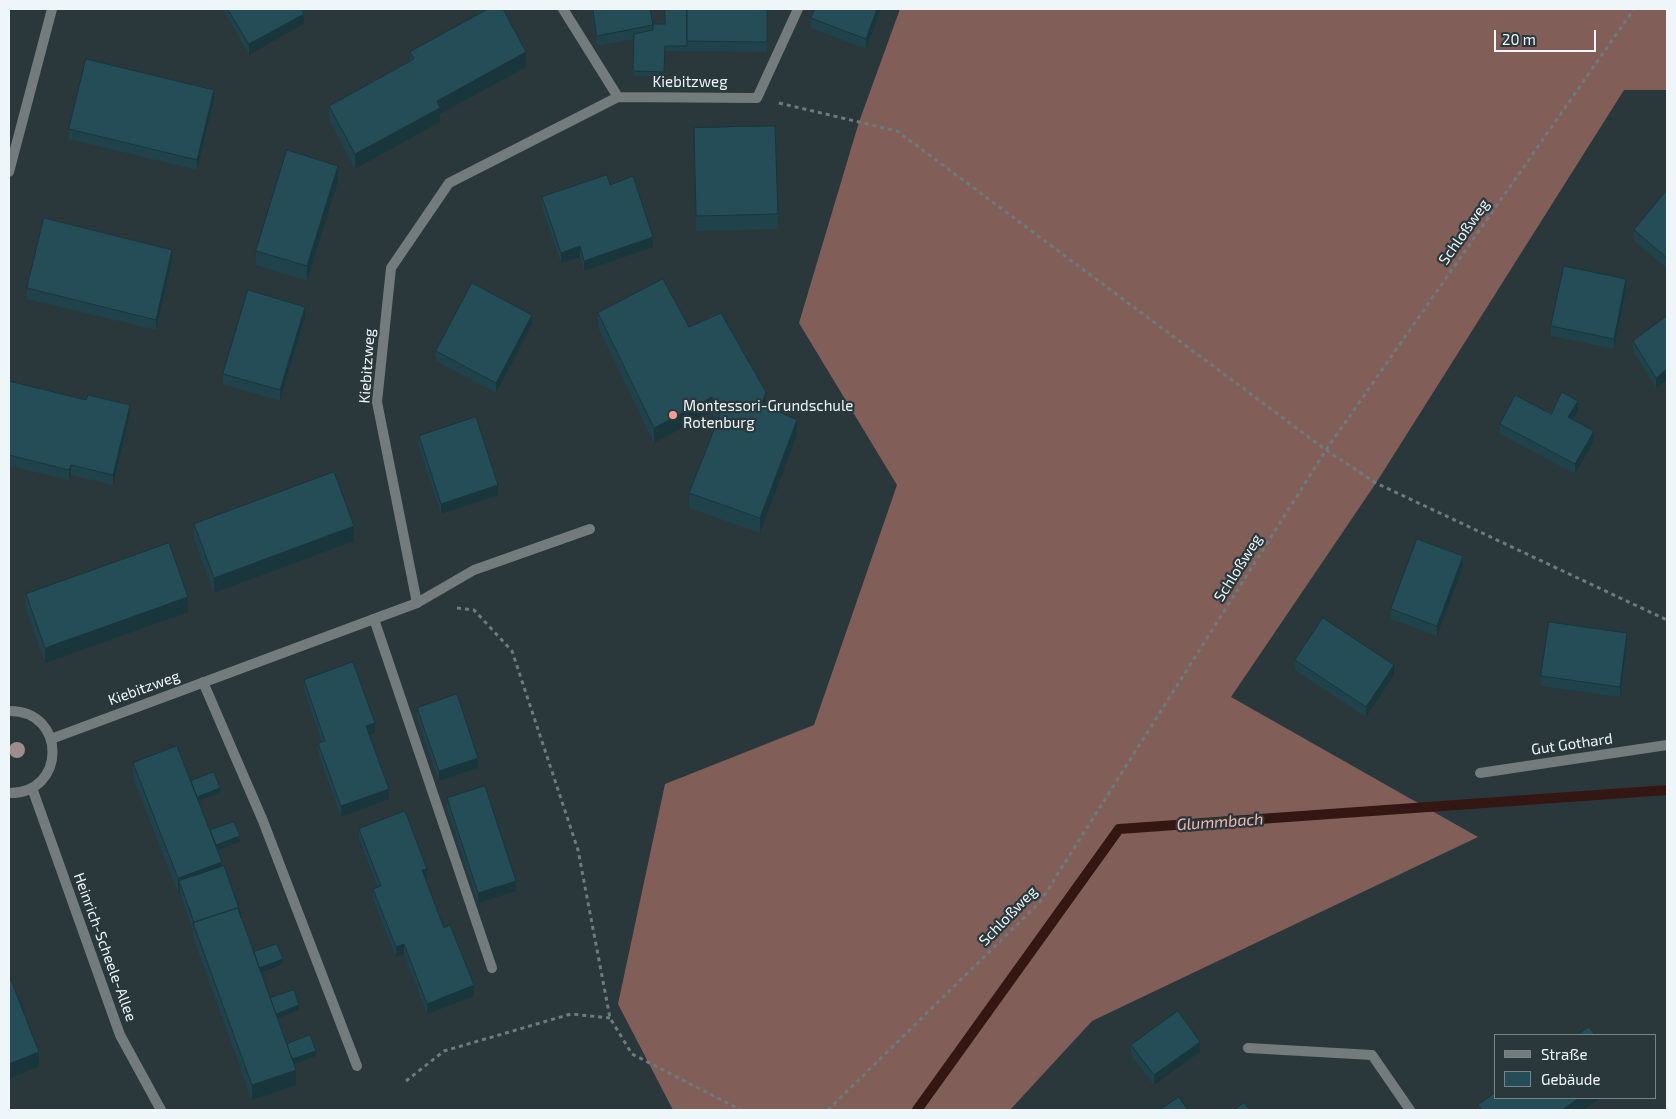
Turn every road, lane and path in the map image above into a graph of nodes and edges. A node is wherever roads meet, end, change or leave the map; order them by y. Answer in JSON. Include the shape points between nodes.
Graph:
{"nodes":[{"id":1,"x":52,"y":9,"type":"edge"},
{"id":2,"x":563,"y":9,"type":"edge"},
{"id":3,"x":798,"y":9,"type":"edge"},
{"id":4,"x":1634,"y":9,"type":"edge"},
{"id":5,"x":618,"y":97,"type":"junction"},
{"id":6,"x":757,"y":98,"type":"junction"},
{"id":7,"x":9,"y":172,"type":"edge"},
{"id":8,"x":1326,"y":450,"type":"junction"},
{"id":9,"x":590,"y":529,"type":"dead end"},
{"id":10,"x":417,"y":603,"type":"junction"},
{"id":11,"x":455,"y":608,"type":"dead end"},
{"id":12,"x":374,"y":619,"type":"junction"},
{"id":13,"x":1667,"y":620,"type":"edge"},
{"id":14,"x":203,"y":682,"type":"junction"},
{"id":15,"x":9,"y":711,"type":"edge"},
{"id":16,"x":51,"y":739,"type":"junction"},
{"id":17,"x":1667,"y":745,"type":"edge"},
{"id":18,"x":1480,"y":773,"type":"dead end"},
{"id":19,"x":32,"y":788,"type":"junction"},
{"id":20,"x":9,"y":793,"type":"edge"},
{"id":21,"x":492,"y":968,"type":"dead end"},
{"id":22,"x":610,"y":1018,"type":"junction"},
{"id":23,"x":1248,"y":1048,"type":"dead end"},
{"id":24,"x":357,"y":1066,"type":"dead end"},
{"id":25,"x":406,"y":1081,"type":"dead end"},
{"id":26,"x":161,"y":1110,"type":"edge"},
{"id":27,"x":741,"y":1110,"type":"edge"},
{"id":28,"x":828,"y":1110,"type":"edge"},
{"id":29,"x":1410,"y":1110,"type":"edge"}],
"edges":[{"from":1,"to":7,"type":"street"},
{"from":2,"to":5,"type":"street"},
{"from":3,"to":6,"type":"street"},
{"from":4,"to":8,"type":"path","name":"Schloßweg"},
{"from":5,"to":6,"type":"street","name":"Kiebitzweg"},
{"from":5,"to":10,"type":"street","name":"Kiebitzweg","via":[[449,183],[391,268],[377,402]]},
{"from":6,"to":8,"type":"path","via":[[897,131]]},
{"from":8,"to":13,"type":"path","via":[[1376,484]]},
{"from":8,"to":28,"type":"path","name":"Schloßweg","via":[[1040,902]]},
{"from":9,"to":10,"type":"street","via":[[474,570]]},
{"from":10,"to":12,"type":"street","name":"Kiebitzweg"},
{"from":11,"to":22,"type":"path","via":[[474,610],[512,651],[578,850]]},
{"from":12,"to":14,"type":"street","name":"Kiebitzweg"},
{"from":12,"to":21,"type":"street"},
{"from":14,"to":16,"type":"street","name":"Kiebitzweg"},
{"from":14,"to":24,"type":"street","via":[[263,821]]},
{"from":15,"to":16,"type":"street","via":[[30,715],[44,726]]},
{"from":16,"to":19,"type":"street","via":[[51,766]]},
{"from":17,"to":18,"type":"street","name":"Gut Gothard"},
{"from":19,"to":20,"type":"street"},
{"from":19,"to":26,"type":"street","name":"Heinrich-Scheele-Allee","via":[[120,1034]]},
{"from":22,"to":25,"type":"path","via":[[571,1014],[444,1051]]},
{"from":22,"to":27,"type":"path","via":[[632,1054]]},
{"from":23,"to":29,"type":"street","via":[[1372,1054]]}]}
